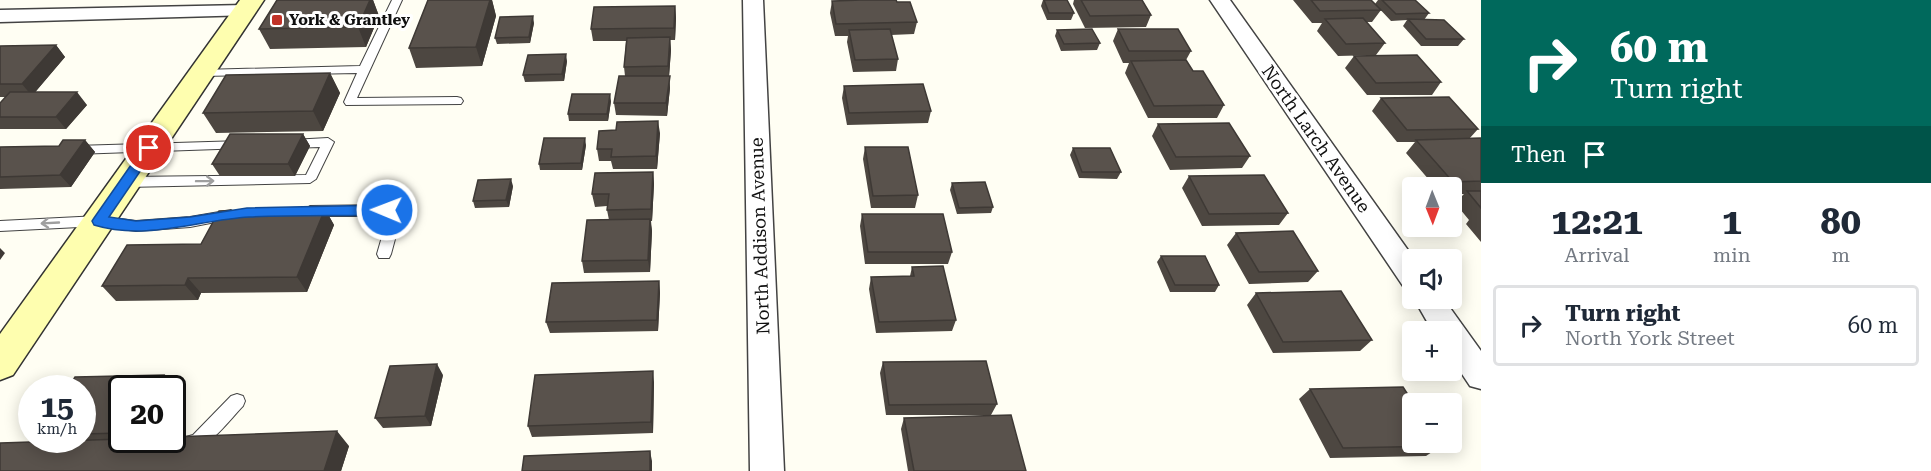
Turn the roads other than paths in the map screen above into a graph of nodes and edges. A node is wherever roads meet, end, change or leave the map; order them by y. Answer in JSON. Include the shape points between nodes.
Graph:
{"nodes":[{"id":1,"x":397,"y":0,"type":"edge"},
{"id":2,"x":753,"y":0,"type":"edge"},
{"id":3,"x":1220,"y":0,"type":"edge"},
{"id":4,"x":248,"y":5,"type":"edge"},
{"id":5,"x":0,"y":16,"type":"edge"},
{"id":6,"x":364,"y":69,"type":"junction"},
{"id":7,"x":201,"y":74,"type":"junction"},
{"id":8,"x":457,"y":101,"type":"dead end"},
{"id":9,"x":280,"y":144,"type":"edge"},
{"id":10,"x":256,"y":145,"type":"edge"},
{"id":11,"x":149,"y":148,"type":"junction"},
{"id":12,"x":57,"y":150,"type":"edge"},
{"id":13,"x":126,"y":182,"type":"junction"},
{"id":14,"x":293,"y":211,"type":"edge"},
{"id":15,"x":247,"y":213,"type":"edge"},
{"id":16,"x":99,"y":221,"type":"junction"},
{"id":17,"x":0,"y":226,"type":"edge"},
{"id":18,"x":384,"y":254,"type":"dead end"},
{"id":19,"x":1402,"y":262,"type":"edge"},
{"id":20,"x":1462,"y":349,"type":"edge"},
{"id":21,"x":0,"y":364,"type":"edge"},
{"id":22,"x":1481,"y":376,"type":"edge"},
{"id":23,"x":237,"y":401,"type":"dead end"},
{"id":24,"x":186,"y":443,"type":"edge"},
{"id":25,"x":767,"y":471,"type":"edge"}],
"edges":[{"from":1,"to":6,"type":"lane"},
{"from":2,"to":25,"type":"street","name":"North Addison Avenue"},
{"from":3,"to":19,"type":"street","name":"North Larch Avenue"},
{"from":4,"to":5,"type":"street"},
{"from":4,"to":7,"type":"main road"},
{"from":6,"to":7,"type":"lane"},
{"from":6,"to":8,"type":"lane","via":[[351,102]]},
{"from":7,"to":11,"type":"main road"},
{"from":13,"to":9,"type":"lane","one_way":true,"via":[[310,179],[328,142]]},
{"from":10,"to":11,"type":"lane"},
{"from":11,"to":12,"type":"lane"},
{"from":11,"to":13,"type":"main road"},
{"from":13,"to":16,"type":"main road"},
{"from":14,"to":18,"type":"lane","via":[[363,209],[395,213]]},
{"from":15,"to":16,"type":"lane","via":[[147,225]]},
{"from":16,"to":17,"type":"lane","one_way":true},
{"from":16,"to":21,"type":"main road","via":[[17,327]]},
{"from":20,"to":22,"type":"street"},
{"from":23,"to":24,"type":"lane","via":[[197,442]]}]}
